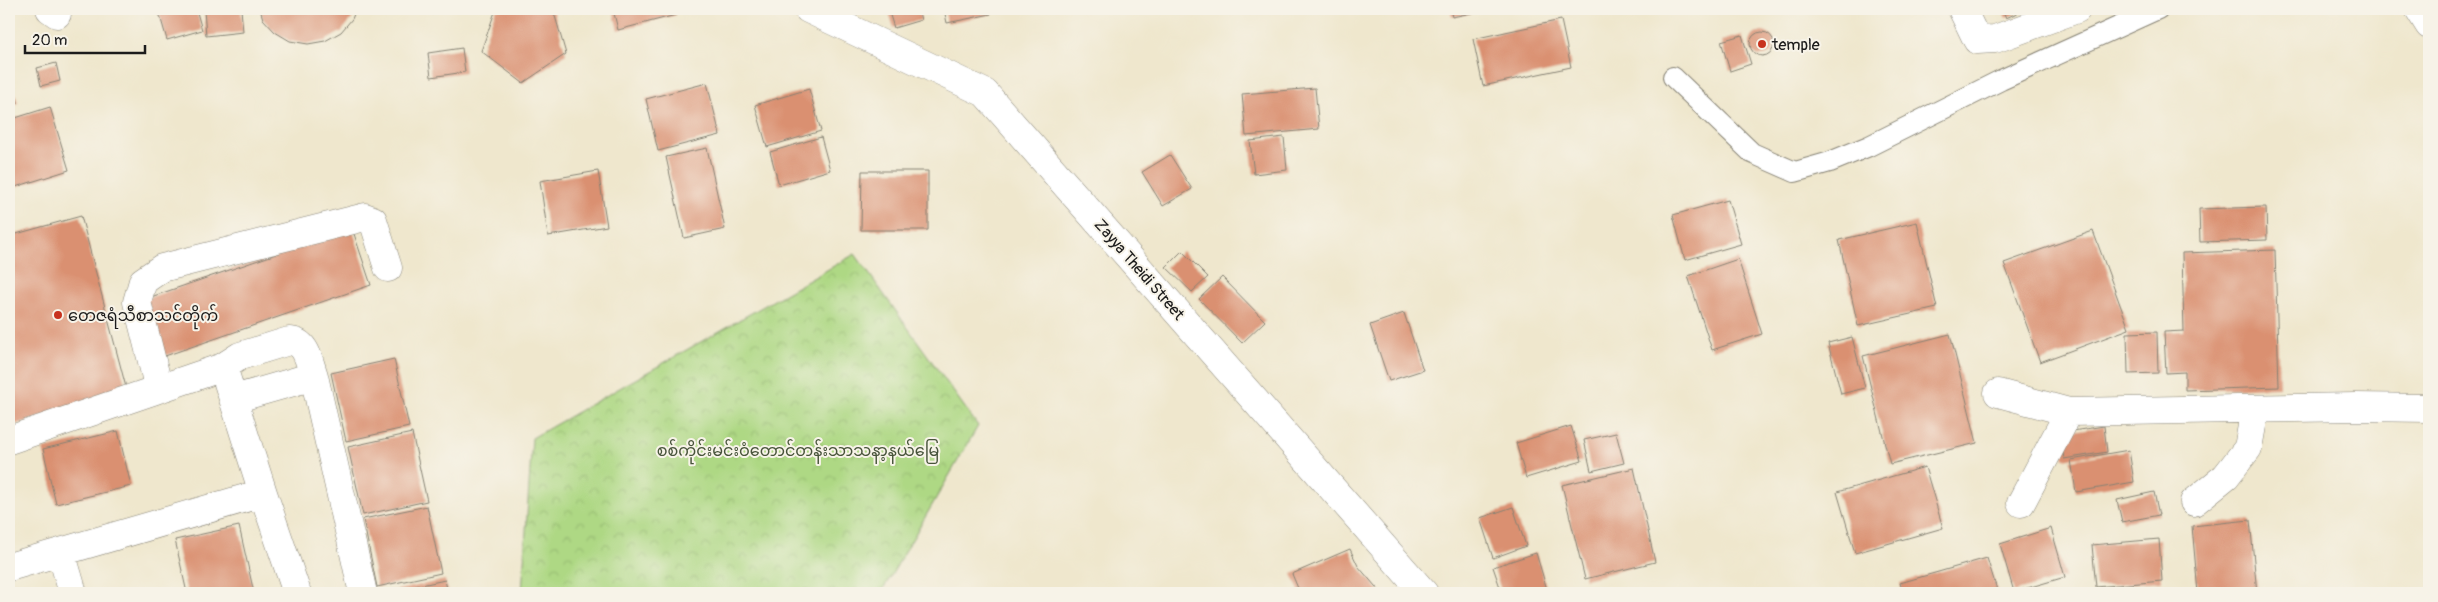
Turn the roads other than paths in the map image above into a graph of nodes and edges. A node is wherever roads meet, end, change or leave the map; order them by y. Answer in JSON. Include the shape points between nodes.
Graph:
{"nodes":[{"id":1,"x":808,"y":9,"type":"edge"},
{"id":2,"x":1962,"y":9,"type":"edge"},
{"id":3,"x":2076,"y":9,"type":"edge"},
{"id":4,"x":2158,"y":9,"type":"edge"},
{"id":5,"x":2418,"y":9,"type":"edge"},
{"id":6,"x":2429,"y":25,"type":"edge"},
{"id":7,"x":1673,"y":77,"type":"dead end"},
{"id":8,"x":388,"y":268,"type":"dead end"},
{"id":9,"x":223,"y":367,"type":"junction"},
{"id":10,"x":314,"y":376,"type":"junction"},
{"id":11,"x":159,"y":389,"type":"junction"},
{"id":12,"x":1998,"y":393,"type":"dead end"},
{"id":13,"x":234,"y":399,"type":"junction"},
{"id":14,"x":2429,"y":408,"type":"edge"},
{"id":15,"x":2255,"y":409,"type":"junction"},
{"id":16,"x":2069,"y":412,"type":"junction"},
{"id":17,"x":9,"y":440,"type":"edge"},
{"id":18,"x":264,"y":493,"type":"junction"},
{"id":19,"x":2194,"y":502,"type":"dead end"},
{"id":20,"x":2021,"y":503,"type":"dead end"},
{"id":21,"x":61,"y":552,"type":"junction"},
{"id":22,"x":9,"y":567,"type":"edge"},
{"id":23,"x":73,"y":593,"type":"edge"},
{"id":24,"x":297,"y":593,"type":"edge"},
{"id":25,"x":363,"y":593,"type":"edge"},
{"id":26,"x":1424,"y":593,"type":"edge"}],
"edges":[{"from":1,"to":26,"type":"street","name":"Zayya Theidi Street","via":[[984,93]]},
{"from":2,"to":3,"type":"street","via":[[1978,40],[1995,39]]},
{"from":4,"to":7,"type":"lane","via":[[2001,80],[1869,146],[1795,172],[1752,153]]},
{"from":5,"to":6,"type":"street"},
{"from":8,"to":11,"type":"street","via":[[373,220],[365,217],[162,268],[143,281],[137,302]]},
{"from":9,"to":10,"type":"street","via":[[240,356],[296,341],[303,346]]},
{"from":9,"to":11,"type":"street"},
{"from":9,"to":13,"type":"street"},
{"from":10,"to":13,"type":"street"},
{"from":10,"to":25,"type":"street"},
{"from":11,"to":17,"type":"street"},
{"from":12,"to":16,"type":"street"},
{"from":13,"to":18,"type":"street"},
{"from":14,"to":15,"type":"street"},
{"from":15,"to":16,"type":"street"},
{"from":15,"to":19,"type":"street","via":[[2248,448],[2226,476]]},
{"from":16,"to":20,"type":"street"},
{"from":18,"to":21,"type":"street"},
{"from":18,"to":24,"type":"street"},
{"from":21,"to":22,"type":"street"},
{"from":21,"to":23,"type":"street"}]}
